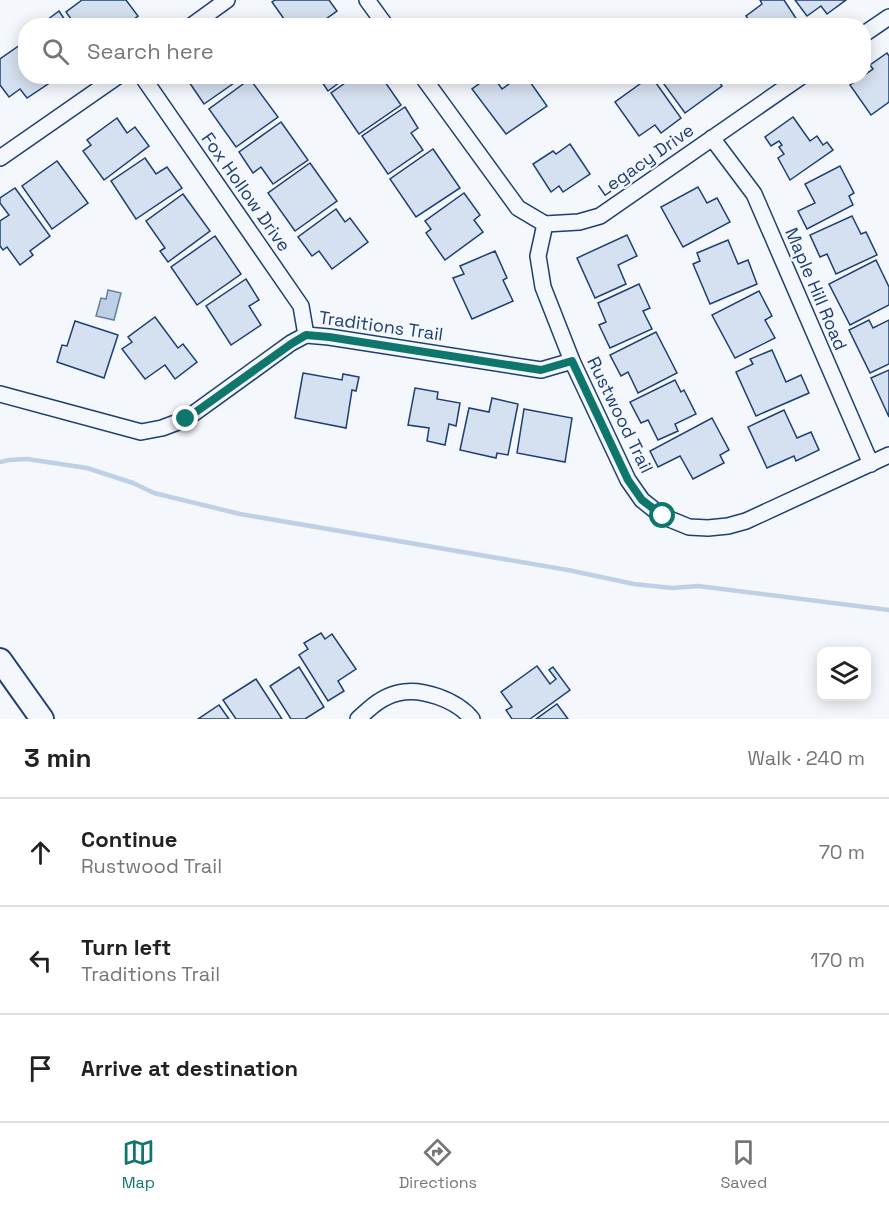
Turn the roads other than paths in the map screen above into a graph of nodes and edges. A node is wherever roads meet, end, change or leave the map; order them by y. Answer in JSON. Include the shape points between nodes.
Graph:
{"nodes":[{"id":1,"x":227,"y":0,"type":"edge"},
{"id":2,"x":367,"y":0,"type":"edge"},
{"id":3,"x":889,"y":17,"type":"edge"},
{"id":4,"x":202,"y":18,"type":"edge"},
{"id":5,"x":380,"y":18,"type":"edge"},
{"id":6,"x":871,"y":29,"type":"edge"},
{"id":7,"x":106,"y":84,"type":"edge"},
{"id":8,"x":148,"y":84,"type":"edge"},
{"id":9,"x":428,"y":84,"type":"edge"},
{"id":10,"x":790,"y":84,"type":"edge"},
{"id":11,"x":712,"y":138,"type":"junction"},
{"id":12,"x":0,"y":158,"type":"edge"},
{"id":13,"x":545,"y":224,"type":"junction"},
{"id":14,"x":306,"y":335,"type":"junction"},
{"id":15,"x":572,"y":361,"type":"junction"},
{"id":16,"x":0,"y":394,"type":"edge"},
{"id":17,"x":889,"y":455,"type":"edge"},
{"id":18,"x":871,"y":464,"type":"junction"},
{"id":19,"x":0,"y":660,"type":"edge"},
{"id":20,"x":42,"y":719,"type":"edge"},
{"id":21,"x":358,"y":719,"type":"edge"},
{"id":22,"x":471,"y":719,"type":"edge"}],
"edges":[{"from":1,"to":4,"type":"street"},
{"from":2,"to":5,"type":"street"},
{"from":3,"to":6,"type":"street"},
{"from":7,"to":12,"type":"street"},
{"from":8,"to":14,"type":"street","name":"Fox Hollow Drive","via":[[301,306]]},
{"from":9,"to":13,"type":"street","via":[[518,208]]},
{"from":10,"to":11,"type":"street","name":"Legacy Drive"},
{"from":11,"to":13,"type":"street","name":"Legacy Drive","via":[[600,216]]},
{"from":11,"to":18,"type":"street","name":"Maple Hill Road","via":[[754,194]]},
{"from":13,"to":15,"type":"street","name":"Rustwood Trail","via":[[538,256],[543,287]]},
{"from":14,"to":15,"type":"street","name":"Traditions Trail","via":[[541,370]]},
{"from":14,"to":16,"type":"street","name":"Traditions Trail","via":[[186,419],[162,428],[141,432]]},
{"from":15,"to":18,"type":"street","name":"Rustwood Trail","via":[[628,480],[642,500],[663,516],[689,527],[729,526]]},
{"from":17,"to":18,"type":"street","name":"Rustwood Trail"},
{"from":19,"to":20,"type":"main road"},
{"from":21,"to":22,"type":"street","via":[[377,701],[399,692],[428,693],[452,702]]}]}
